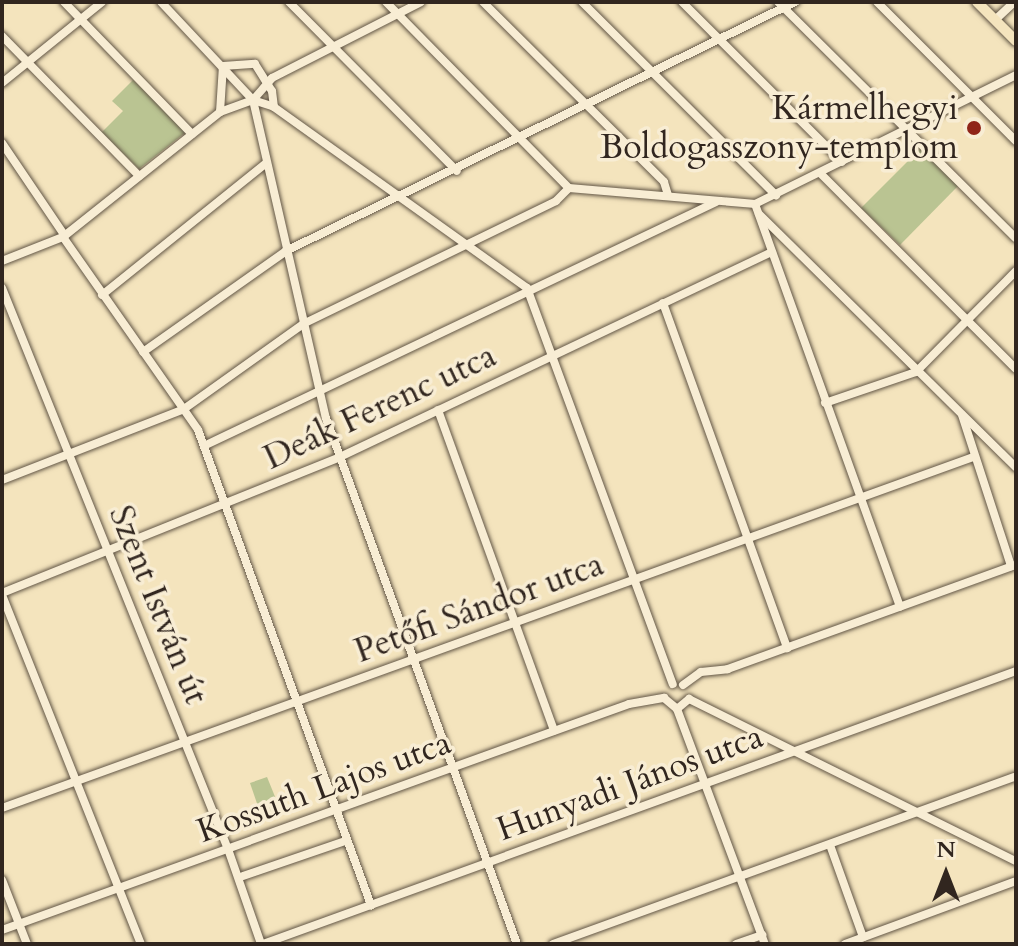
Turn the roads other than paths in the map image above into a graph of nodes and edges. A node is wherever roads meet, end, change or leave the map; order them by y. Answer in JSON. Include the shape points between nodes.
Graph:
{"nodes":[{"id":1,"x":64,"y":2,"type":"edge"},
{"id":2,"x":102,"y":2,"type":"edge"},
{"id":3,"x":161,"y":2,"type":"edge"},
{"id":4,"x":289,"y":2,"type":"edge"},
{"id":5,"x":386,"y":2,"type":"edge"},
{"id":6,"x":421,"y":2,"type":"edge"},
{"id":7,"x":483,"y":2,"type":"edge"},
{"id":8,"x":582,"y":2,"type":"edge"},
{"id":9,"x":682,"y":2,"type":"edge"},
{"id":10,"x":795,"y":2,"type":"edge"},
{"id":11,"x":877,"y":2,"type":"edge"},
{"id":12,"x":977,"y":2,"type":"edge"},
{"id":13,"x":1014,"y":2,"type":"edge"},
{"id":14,"x":781,"y":5,"type":"edge"},
{"id":15,"x":398,"y":14,"type":"junction"},
{"id":16,"x":81,"y":19,"type":"junction"},
{"id":17,"x":995,"y":20,"type":"junction"},
{"id":18,"x":2,"y":36,"type":"edge"},
{"id":19,"x":720,"y":40,"type":"junction"},
{"id":20,"x":1016,"y":41,"type":"edge"},
{"id":21,"x":334,"y":47,"type":"junction"},
{"id":22,"x":27,"y":63,"type":"junction"},
{"id":23,"x":223,"y":66,"type":"junction"},
{"id":24,"x":652,"y":72,"type":"junction"},
{"id":25,"x":1016,"y":75,"type":"edge"},
{"id":26,"x":2,"y":83,"type":"edge"},
{"id":27,"x":268,"y":83,"type":"junction"},
{"id":28,"x":972,"y":97,"type":"junction"},
{"id":29,"x":253,"y":100,"type":"junction"},
{"id":30,"x":587,"y":105,"type":"junction"},
{"id":31,"x":274,"y":107,"type":"junction"},
{"id":32,"x":220,"y":112,"type":"junction"},
{"id":33,"x":907,"y":130,"type":"junction"},
{"id":34,"x":192,"y":134,"type":"junction"},
{"id":35,"x":523,"y":137,"type":"junction"},
{"id":36,"x":1016,"y":141,"type":"edge"},
{"id":37,"x":2,"y":143,"type":"edge"},
{"id":38,"x":842,"y":162,"type":"junction"},
{"id":39,"x":266,"y":163,"type":"junction"},
{"id":40,"x":457,"y":171,"type":"junction"},
{"id":41,"x":820,"y":173,"type":"junction"},
{"id":42,"x":139,"y":176,"type":"junction"},
{"id":43,"x":569,"y":188,"type":"junction"},
{"id":44,"x":668,"y":195,"type":"junction"},
{"id":45,"x":776,"y":195,"type":"junction"},
{"id":46,"x":401,"y":197,"type":"junction"},
{"id":47,"x":716,"y":202,"type":"junction"},
{"id":48,"x":755,"y":204,"type":"junction"},
{"id":49,"x":759,"y":214,"type":"junction"},
{"id":50,"x":64,"y":236,"type":"junction"},
{"id":51,"x":1016,"y":238,"type":"edge"},
{"id":52,"x":467,"y":244,"type":"junction"},
{"id":53,"x":286,"y":251,"type":"junction"},
{"id":54,"x":772,"y":252,"type":"junction"},
{"id":55,"x":2,"y":261,"type":"edge"},
{"id":56,"x":1016,"y":271,"type":"edge"},
{"id":57,"x":2,"y":288,"type":"edge"},
{"id":58,"x":529,"y":292,"type":"junction"},
{"id":59,"x":102,"y":295,"type":"junction"},
{"id":60,"x":663,"y":303,"type":"junction"},
{"id":61,"x":967,"y":320,"type":"junction"},
{"id":62,"x":303,"y":324,"type":"junction"},
{"id":63,"x":143,"y":352,"type":"junction"},
{"id":64,"x":552,"y":357,"type":"junction"},
{"id":65,"x":1016,"y":369,"type":"edge"},
{"id":66,"x":919,"y":370,"type":"junction"},
{"id":67,"x":320,"y":391,"type":"junction"},
{"id":68,"x":825,"y":403,"type":"junction"},
{"id":69,"x":184,"y":409,"type":"junction"},
{"id":70,"x":438,"y":410,"type":"junction"},
{"id":71,"x":962,"y":415,"type":"junction"},
{"id":72,"x":207,"y":449,"type":"junction"},
{"id":73,"x":68,"y":453,"type":"junction"},
{"id":74,"x":1016,"y":453,"type":"edge"},
{"id":75,"x":340,"y":457,"type":"junction"},
{"id":76,"x":973,"y":457,"type":"junction"},
{"id":77,"x":1008,"y":460,"type":"junction"},
{"id":78,"x":1016,"y":467,"type":"edge"},
{"id":79,"x":2,"y":480,"type":"edge"},
{"id":80,"x":859,"y":498,"type":"junction"},
{"id":81,"x":223,"y":506,"type":"junction"},
{"id":82,"x":749,"y":539,"type":"junction"},
{"id":83,"x":108,"y":550,"type":"junction"},
{"id":84,"x":1014,"y":566,"type":"edge"},
{"id":85,"x":633,"y":580,"type":"junction"},
{"id":86,"x":2,"y":594,"type":"edge"},
{"id":87,"x":900,"y":607,"type":"junction"},
{"id":88,"x":514,"y":623,"type":"junction"},
{"id":89,"x":787,"y":648,"type":"junction"},
{"id":90,"x":413,"y":660,"type":"junction"},
{"id":91,"x":1016,"y":671,"type":"edge"},
{"id":92,"x":678,"y":685,"type":"junction"},
{"id":93,"x":664,"y":698,"type":"junction"},
{"id":94,"x":689,"y":699,"type":"junction"},
{"id":95,"x":295,"y":703,"type":"junction"},
{"id":96,"x":677,"y":709,"type":"junction"},
{"id":97,"x":554,"y":731,"type":"junction"},
{"id":98,"x":185,"y":742,"type":"junction"},
{"id":99,"x":796,"y":750,"type":"junction"},
{"id":100,"x":453,"y":768,"type":"junction"},
{"id":101,"x":1016,"y":776,"type":"edge"},
{"id":102,"x":78,"y":781,"type":"junction"},
{"id":103,"x":708,"y":784,"type":"junction"},
{"id":104,"x":2,"y":808,"type":"edge"},
{"id":105,"x":333,"y":811,"type":"junction"},
{"id":106,"x":917,"y":812,"type":"junction"},
{"id":107,"x":345,"y":841,"type":"junction"},
{"id":108,"x":830,"y":845,"type":"junction"},
{"id":109,"x":228,"y":849,"type":"junction"},
{"id":110,"x":1016,"y":861,"type":"edge"},
{"id":111,"x":486,"y":863,"type":"junction"},
{"id":112,"x":243,"y":876,"type":"dead end"},
{"id":113,"x":741,"y":876,"type":"junction"},
{"id":114,"x":2,"y":880,"type":"edge"},
{"id":115,"x":1016,"y":881,"type":"edge"},
{"id":116,"x":121,"y":888,"type":"junction"},
{"id":117,"x":371,"y":905,"type":"junction"},
{"id":118,"x":19,"y":923,"type":"junction"},
{"id":119,"x":2,"y":930,"type":"edge"},
{"id":120,"x":863,"y":937,"type":"junction"},
{"id":121,"x":764,"y":939,"type":"edge"},
{"id":122,"x":27,"y":944,"type":"edge"},
{"id":123,"x":141,"y":944,"type":"edge"},
{"id":124,"x":262,"y":944,"type":"edge"},
{"id":125,"x":517,"y":944,"type":"edge"},
{"id":126,"x":553,"y":944,"type":"edge"},
{"id":127,"x":736,"y":944,"type":"edge"},
{"id":128,"x":845,"y":944,"type":"edge"}],
"edges":[{"from":1,"to":16,"type":"street"},
{"from":2,"to":16,"type":"street"},
{"from":3,"to":23,"type":"street"},
{"from":4,"to":21,"type":"street"},
{"from":5,"to":15,"type":"street"},
{"from":6,"to":15,"type":"street"},
{"from":7,"to":30,"type":"street"},
{"from":8,"to":24,"type":"street"},
{"from":9,"to":19,"type":"street"},
{"from":10,"to":14,"type":"street"},
{"from":11,"to":28,"type":"street"},
{"from":12,"to":17,"type":"main road"},
{"from":13,"to":17,"type":"street"},
{"from":14,"to":19,"type":"street"},
{"from":14,"to":33,"type":"street"},
{"from":15,"to":21,"type":"street"},
{"from":15,"to":35,"type":"street"},
{"from":16,"to":22,"type":"street"},
{"from":16,"to":34,"type":"street"},
{"from":17,"to":20,"type":"main road"},
{"from":18,"to":22,"type":"street"},
{"from":19,"to":24,"type":"street"},
{"from":19,"to":38,"type":"street"},
{"from":21,"to":27,"type":"street"},
{"from":21,"to":40,"type":"street"},
{"from":22,"to":26,"type":"street"},
{"from":22,"to":42,"type":"street"},
{"from":23,"to":27,"type":"street","via":[[251,61]]},
{"from":23,"to":29,"type":"street"},
{"from":23,"to":32,"type":"street"},
{"from":24,"to":30,"type":"street"},
{"from":24,"to":45,"type":"street"},
{"from":25,"to":28,"type":"street"},
{"from":27,"to":29,"type":"street"},
{"from":27,"to":31,"type":"street"},
{"from":28,"to":33,"type":"street"},
{"from":28,"to":36,"type":"street"},
{"from":29,"to":31,"type":"street"},
{"from":29,"to":32,"type":"street"},
{"from":29,"to":39,"type":"street"},
{"from":30,"to":35,"type":"street"},
{"from":30,"to":44,"type":"street","via":[[664,182]]},
{"from":31,"to":46,"type":"street"},
{"from":32,"to":34,"type":"street"},
{"from":33,"to":38,"type":"street"},
{"from":33,"to":51,"type":"street"},
{"from":34,"to":42,"type":"street"},
{"from":35,"to":40,"type":"street"},
{"from":35,"to":43,"type":"street"},
{"from":37,"to":50,"type":"street"},
{"from":38,"to":41,"type":"street"},
{"from":39,"to":53,"type":"street"},
{"from":39,"to":59,"type":"street"},
{"from":40,"to":46,"type":"street"},
{"from":41,"to":45,"type":"street"},
{"from":41,"to":61,"type":"street"},
{"from":42,"to":50,"type":"street"},
{"from":43,"to":44,"type":"street"},
{"from":43,"to":52,"type":"street","via":[[556,201]]},
{"from":44,"to":47,"type":"street"},
{"from":45,"to":48,"type":"street"},
{"from":46,"to":52,"type":"street"},
{"from":46,"to":53,"type":"street"},
{"from":47,"to":48,"type":"street"},
{"from":47,"to":58,"type":"street"},
{"from":48,"to":49,"type":"street"},
{"from":49,"to":54,"type":"street"},
{"from":49,"to":66,"type":"street"},
{"from":50,"to":55,"type":"street"},
{"from":50,"to":59,"type":"street"},
{"from":52,"to":58,"type":"street"},
{"from":52,"to":62,"type":"street"},
{"from":53,"to":62,"type":"street"},
{"from":53,"to":63,"type":"street"},
{"from":54,"to":60,"type":"street","name":"Deák Ferenc utca"},
{"from":54,"to":68,"type":"street"},
{"from":56,"to":61,"type":"street"},
{"from":57,"to":73,"type":"street","name":"Szent István út"},
{"from":58,"to":64,"type":"street"},
{"from":58,"to":67,"type":"street"},
{"from":59,"to":63,"type":"street"},
{"from":60,"to":64,"type":"street","name":"Deák Ferenc utca"},
{"from":60,"to":82,"type":"street"},
{"from":61,"to":65,"type":"street"},
{"from":61,"to":66,"type":"street"},
{"from":62,"to":67,"type":"street"},
{"from":62,"to":69,"type":"street"},
{"from":63,"to":69,"type":"street"},
{"from":64,"to":70,"type":"street","name":"Deák Ferenc utca"},
{"from":64,"to":85,"type":"street"},
{"from":66,"to":68,"type":"street"},
{"from":66,"to":71,"type":"street"},
{"from":67,"to":72,"type":"street"},
{"from":67,"to":75,"type":"street"},
{"from":68,"to":80,"type":"street"},
{"from":69,"to":72,"type":"street"},
{"from":69,"to":73,"type":"street"},
{"from":70,"to":75,"type":"street","name":"Deák Ferenc utca"},
{"from":70,"to":88,"type":"street"},
{"from":71,"to":76,"type":"street"},
{"from":71,"to":77,"type":"street"},
{"from":72,"to":81,"type":"street"},
{"from":73,"to":79,"type":"street"},
{"from":73,"to":83,"type":"street","name":"Szent István út"},
{"from":74,"to":77,"type":"street"},
{"from":75,"to":81,"type":"street","name":"Deák Ferenc utca"},
{"from":75,"to":90,"type":"street"},
{"from":76,"to":80,"type":"street","name":"Petőfi Sándor utca"},
{"from":76,"to":84,"type":"street"},
{"from":77,"to":78,"type":"street"},
{"from":80,"to":82,"type":"street","name":"Petőfi Sándor utca"},
{"from":80,"to":87,"type":"street"},
{"from":81,"to":83,"type":"street","name":"Deák Ferenc utca"},
{"from":81,"to":95,"type":"street"},
{"from":82,"to":85,"type":"street","name":"Petőfi Sándor utca"},
{"from":82,"to":89,"type":"street"},
{"from":83,"to":86,"type":"street","name":"Deák Ferenc utca"},
{"from":83,"to":98,"type":"street","name":"Szent István út"},
{"from":84,"to":87,"type":"street"},
{"from":85,"to":88,"type":"street","name":"Petőfi Sándor utca"},
{"from":85,"to":92,"type":"street"},
{"from":86,"to":102,"type":"street"},
{"from":87,"to":89,"type":"street"},
{"from":88,"to":90,"type":"street","name":"Petőfi Sándor utca"},
{"from":88,"to":97,"type":"street"},
{"from":89,"to":92,"type":"street","via":[[728,669],[701,672]]},
{"from":90,"to":95,"type":"street","name":"Petőfi Sándor utca"},
{"from":90,"to":100,"type":"street"},
{"from":91,"to":99,"type":"street","name":"Hunyadi János utca"},
{"from":92,"to":93,"type":"street"},
{"from":92,"to":94,"type":"street"},
{"from":93,"to":96,"type":"street"},
{"from":93,"to":97,"type":"street","name":"Kossuth Lajos utca","via":[[629,704]]},
{"from":94,"to":96,"type":"street"},
{"from":94,"to":99,"type":"street"},
{"from":95,"to":98,"type":"street","name":"Petőfi Sándor utca"},
{"from":95,"to":105,"type":"street"},
{"from":96,"to":103,"type":"street"},
{"from":97,"to":100,"type":"street","name":"Kossuth Lajos utca"},
{"from":98,"to":102,"type":"street","name":"Petőfi Sándor utca"},
{"from":98,"to":109,"type":"street","name":"Szent István út"},
{"from":99,"to":103,"type":"street","name":"Hunyadi János utca"},
{"from":99,"to":106,"type":"street"},
{"from":100,"to":105,"type":"street","name":"Kossuth Lajos utca"},
{"from":100,"to":111,"type":"street"},
{"from":101,"to":106,"type":"street"},
{"from":102,"to":104,"type":"street","name":"Petőfi Sándor utca"},
{"from":102,"to":116,"type":"street"},
{"from":103,"to":111,"type":"street","name":"Hunyadi János utca"},
{"from":103,"to":113,"type":"street"},
{"from":105,"to":107,"type":"street"},
{"from":105,"to":109,"type":"street","name":"Kossuth Lajos utca"},
{"from":106,"to":108,"type":"street"},
{"from":106,"to":110,"type":"street"},
{"from":107,"to":112,"type":"street"},
{"from":107,"to":117,"type":"street"},
{"from":108,"to":113,"type":"street"},
{"from":108,"to":120,"type":"street"},
{"from":109,"to":116,"type":"street","name":"Kossuth Lajos utca"},
{"from":109,"to":124,"type":"street","name":"Szent István út"},
{"from":111,"to":117,"type":"street","name":"Hunyadi János utca"},
{"from":111,"to":125,"type":"street"},
{"from":113,"to":121,"type":"street"},
{"from":113,"to":126,"type":"street"},
{"from":114,"to":118,"type":"street"},
{"from":115,"to":120,"type":"street"},
{"from":116,"to":118,"type":"street","name":"Kossuth Lajos utca"},
{"from":116,"to":123,"type":"street"},
{"from":117,"to":124,"type":"street","name":"Hunyadi János utca"},
{"from":118,"to":119,"type":"street","name":"Kossuth Lajos utca"},
{"from":118,"to":122,"type":"street"},
{"from":120,"to":128,"type":"street"},
{"from":121,"to":127,"type":"street"}]}
